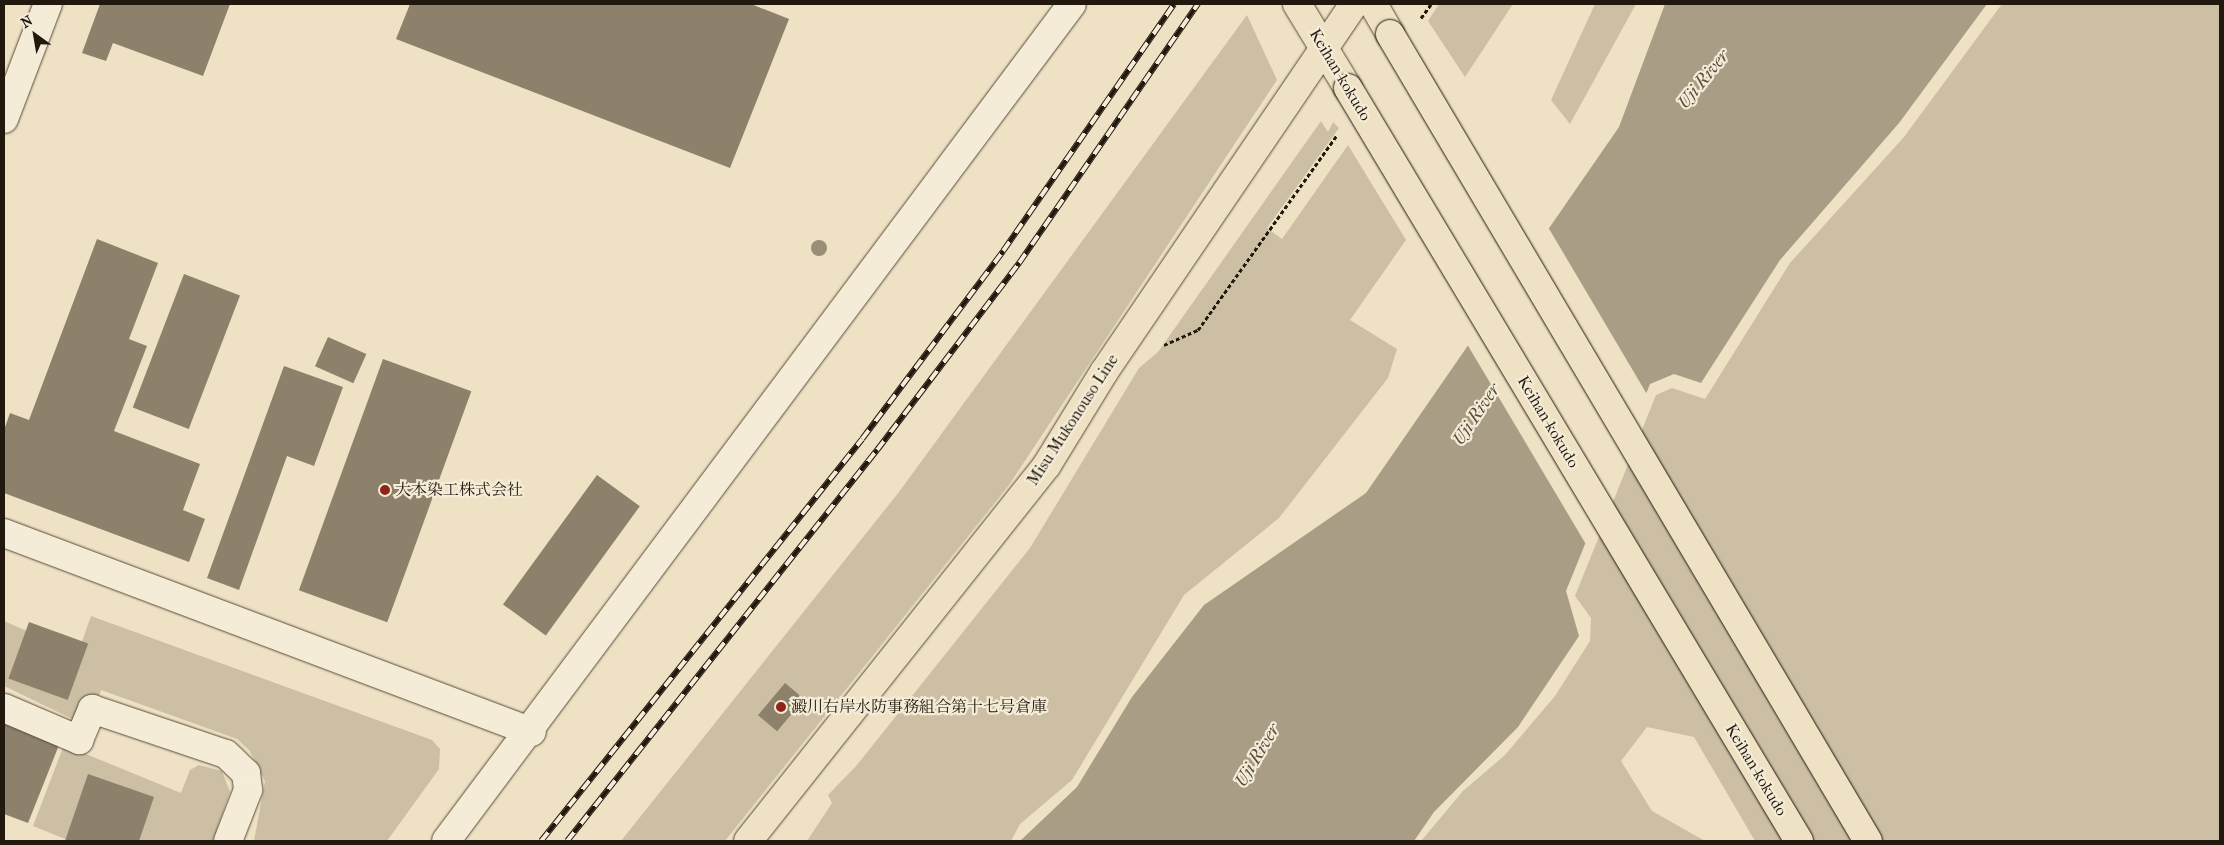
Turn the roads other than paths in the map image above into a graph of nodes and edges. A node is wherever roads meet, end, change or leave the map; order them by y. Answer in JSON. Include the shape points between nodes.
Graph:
{"nodes":[{"id":1,"x":48,"y":4,"type":"edge"},
{"id":2,"x":1072,"y":4,"type":"edge"},
{"id":3,"x":1297,"y":4,"type":"edge"},
{"id":4,"x":1354,"y":4,"type":"edge"},
{"id":5,"x":1373,"y":4,"type":"edge"},
{"id":6,"x":1324,"y":48,"type":"junction"},
{"id":7,"x":4,"y":119,"type":"edge"},
{"id":8,"x":4,"y":533,"type":"edge"},
{"id":9,"x":4,"y":708,"type":"edge"},
{"id":10,"x":532,"y":732,"type":"junction"},
{"id":11,"x":228,"y":841,"type":"edge"},
{"id":12,"x":446,"y":841,"type":"edge"},
{"id":13,"x":748,"y":841,"type":"edge"},
{"id":14,"x":1799,"y":841,"type":"edge"},
{"id":15,"x":1868,"y":841,"type":"edge"}],
"edges":[{"from":1,"to":7,"type":"street"},
{"from":2,"to":10,"type":"street"},
{"from":3,"to":6,"type":"main road","name":"Keihan-kokudo"},
{"from":4,"to":6,"type":"main road","name":"Misu Mukonouso Line"},
{"from":5,"to":15,"type":"main road","bridge":true,"via":[[1402,31]]},
{"from":6,"to":13,"type":"main road","name":"Misu Mukonouso Line","via":[[1104,372],[1047,465]]},
{"from":6,"to":14,"type":"main road","name":"Keihan-kokudo","bridge":true},
{"from":8,"to":10,"type":"street"},
{"from":9,"to":11,"type":"street","via":[[79,740],[92,710],[226,754],[246,773],[248,790]]},
{"from":10,"to":12,"type":"street"}]}
